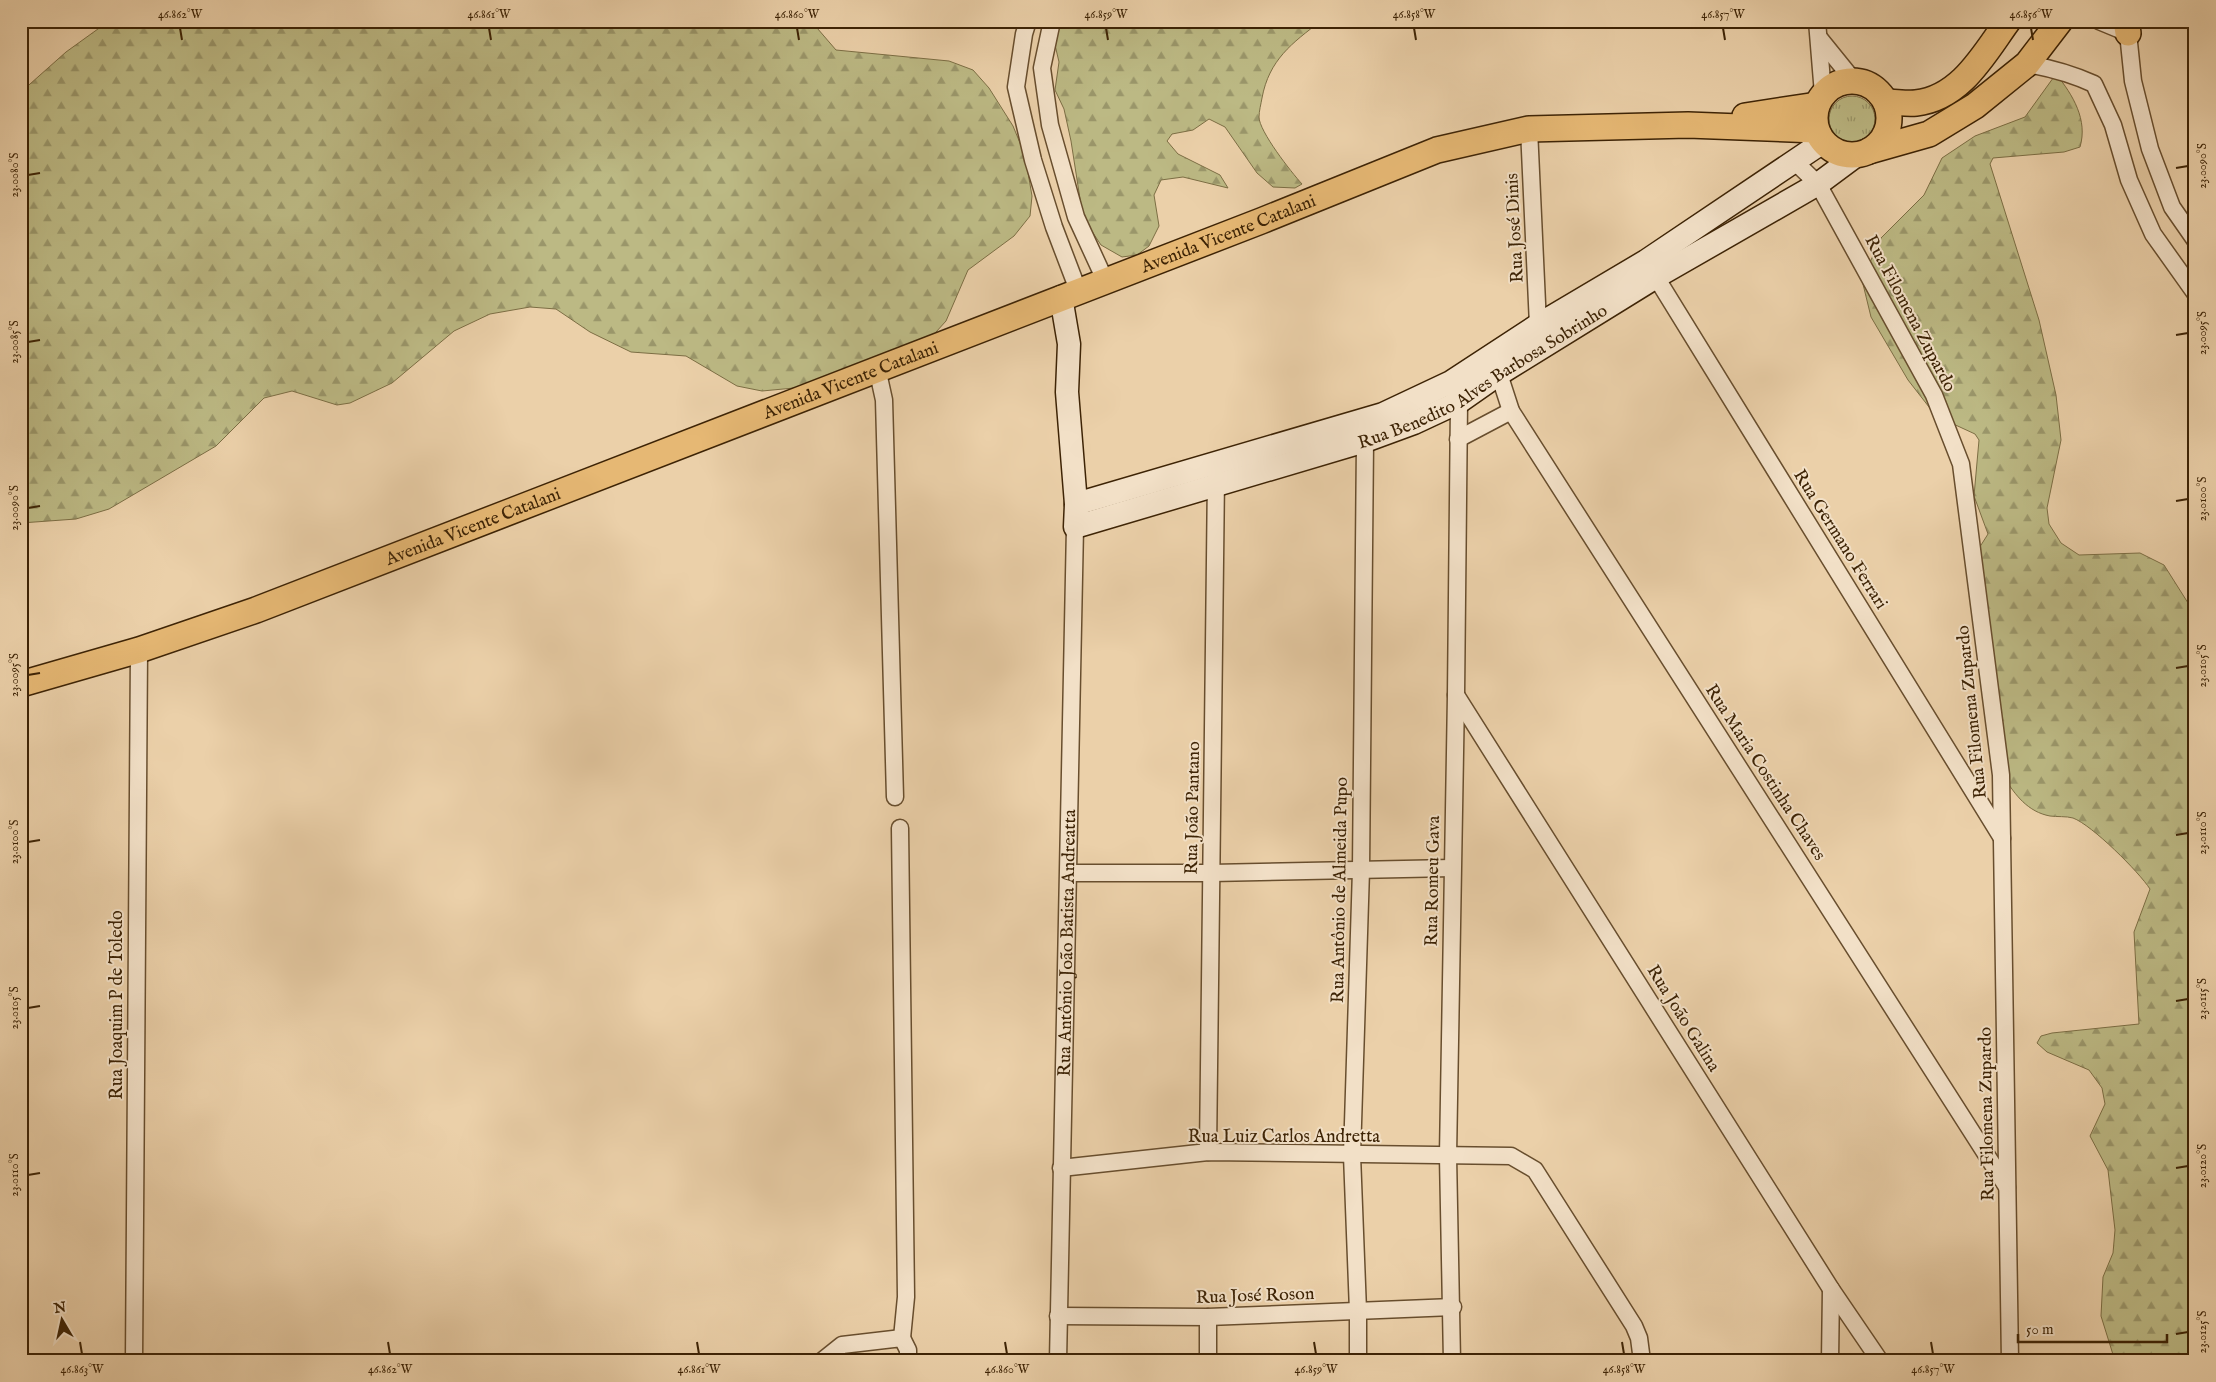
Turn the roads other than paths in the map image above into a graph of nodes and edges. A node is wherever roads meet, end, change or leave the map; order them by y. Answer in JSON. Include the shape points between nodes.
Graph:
{"nodes":[{"id":1,"x":1028,"y":21,"type":"edge"},
{"id":2,"x":1052,"y":21,"type":"edge"},
{"id":3,"x":1817,"y":21,"type":"edge"},
{"id":4,"x":2008,"y":21,"type":"edge"},
{"id":5,"x":2060,"y":21,"type":"edge"},
{"id":6,"x":2099,"y":21,"type":"edge"},
{"id":7,"x":2127,"y":27,"type":"edge"},
{"id":8,"x":1820,"y":39,"type":"junction"},
{"id":9,"x":2027,"y":64,"type":"junction"},
{"id":10,"x":1854,"y":81,"type":"junction"},
{"id":11,"x":1820,"y":100,"type":"junction"},
{"id":12,"x":1886,"y":102,"type":"junction"},
{"id":13,"x":1688,"y":125,"type":"junction"},
{"id":14,"x":1530,"y":129,"type":"junction"},
{"id":15,"x":1820,"y":136,"type":"junction"},
{"id":16,"x":1864,"y":153,"type":"junction"},
{"id":17,"x":1793,"y":160,"type":"junction"},
{"id":18,"x":1818,"y":184,"type":"junction"},
{"id":19,"x":2195,"y":240,"type":"edge"},
{"id":20,"x":1651,"y":269,"type":"junction"},
{"id":21,"x":1105,"y":280,"type":"junction"},
{"id":22,"x":1070,"y":293,"type":"junction"},
{"id":23,"x":2195,"y":293,"type":"edge"},
{"id":24,"x":1538,"y":325,"type":"junction"},
{"id":25,"x":877,"y":368,"type":"junction"},
{"id":26,"x":1499,"y":374,"type":"junction"},
{"id":27,"x":1455,"y":392,"type":"junction"},
{"id":28,"x":1511,"y":411,"type":"junction"},
{"id":29,"x":1362,"y":431,"type":"junction"},
{"id":30,"x":1458,"y":439,"type":"junction"},
{"id":31,"x":1216,"y":474,"type":"junction"},
{"id":32,"x":1076,"y":504,"type":"junction"},
{"id":33,"x":1075,"y":527,"type":"junction"},
{"id":34,"x":139,"y":650,"type":"junction"},
{"id":35,"x":21,"y":684,"type":"edge"},
{"id":36,"x":1456,"y":695,"type":"junction"},
{"id":37,"x":895,"y":796,"type":"dead end"},
{"id":38,"x":900,"y":828,"type":"dead end"},
{"id":39,"x":2002,"y":838,"type":"junction"},
{"id":40,"x":1452,"y":868,"type":"junction"},
{"id":41,"x":1361,"y":870,"type":"junction"},
{"id":42,"x":1069,"y":873,"type":"junction"},
{"id":43,"x":1211,"y":873,"type":"junction"},
{"id":44,"x":1208,"y":1152,"type":"junction"},
{"id":45,"x":1352,"y":1155,"type":"junction"},
{"id":46,"x":1448,"y":1156,"type":"junction"},
{"id":47,"x":1061,"y":1168,"type":"junction"},
{"id":48,"x":2007,"y":1186,"type":"junction"},
{"id":49,"x":1831,"y":1289,"type":"junction"},
{"id":50,"x":1453,"y":1307,"type":"junction"},
{"id":51,"x":1358,"y":1311,"type":"junction"},
{"id":52,"x":1058,"y":1316,"type":"junction"},
{"id":53,"x":1208,"y":1317,"type":"junction"},
{"id":54,"x":906,"y":1350,"type":"edge"},
{"id":55,"x":134,"y":1361,"type":"edge"},
{"id":56,"x":822,"y":1361,"type":"edge"},
{"id":57,"x":1058,"y":1361,"type":"edge"},
{"id":58,"x":1208,"y":1361,"type":"edge"},
{"id":59,"x":1358,"y":1361,"type":"edge"},
{"id":60,"x":1452,"y":1361,"type":"edge"},
{"id":61,"x":1642,"y":1361,"type":"edge"},
{"id":62,"x":1830,"y":1361,"type":"edge"},
{"id":63,"x":1880,"y":1361,"type":"edge"},
{"id":64,"x":2010,"y":1361,"type":"edge"}],
"edges":[{"from":1,"to":22,"type":"street","via":[[1016,88]]},
{"from":2,"to":21,"type":"street","via":[[1042,68],[1050,125],[1076,216]]},
{"from":3,"to":8,"type":"street"},
{"from":4,"to":12,"type":"main road","via":[[1963,81],[1938,98],[1916,103]]},
{"from":5,"to":9,"type":"main road","name":"Rua Benedito Alves Barbosa Sobrinho"},
{"from":6,"to":7,"type":"street"},
{"from":7,"to":19,"type":"street","via":[[2133,80],[2150,149],[2172,207]]},
{"from":8,"to":10,"type":"street"},
{"from":8,"to":11,"type":"street"},
{"from":9,"to":16,"type":"main road","name":"Rua Benedito Alves Barbosa Sobrinho","via":[[1975,106],[1929,134]]},
{"from":9,"to":23,"type":"street","via":[[2051,68],[2094,84],[2113,125],[2129,180],[2153,234]]},
{"from":10,"to":11,"type":"main road","via":[[1832,86]]},
{"from":10,"to":12,"type":"main road","via":[[1875,90]]},
{"from":11,"to":13,"type":"main road","name":"Avenida Vicente Catalani"},
{"from":11,"to":15,"type":"main road","via":[[1814,118]]},
{"from":12,"to":16,"type":"main road","via":[[1889,122],[1886,133],[1879,143]]},
{"from":13,"to":14,"type":"main road","name":"Avenida Vicente Catalani"},
{"from":13,"to":15,"type":"main road","name":"Avenida Vicente Catalani"},
{"from":14,"to":21,"type":"main road","name":"Avenida Vicente Catalani","via":[[1437,150]]},
{"from":14,"to":24,"type":"street","name":"Rua José Dinis"},
{"from":15,"to":16,"type":"main road","via":[[1832,150],[1844,154]]},
{"from":15,"to":17,"type":"street","name":"Rua Benedito Alves Barbosa Sobrinho"},
{"from":16,"to":18,"type":"street","name":"Rua Benedito Alves Barbosa Sobrinho"},
{"from":17,"to":18,"type":"street","name":"Rua Filomena Zupardo"},
{"from":17,"to":20,"type":"street","name":"Rua Benedito Alves Barbosa Sobrinho"},
{"from":18,"to":20,"type":"street","name":"Rua Benedito Alves Barbosa Sobrinho"},
{"from":18,"to":39,"type":"street","name":"Rua Filomena Zupardo","via":[[1934,395],[1961,464],[2001,775]]},
{"from":20,"to":24,"type":"street","name":"Rua Benedito Alves Barbosa Sobrinho"},
{"from":20,"to":26,"type":"street","name":"Rua Benedito Alves Barbosa Sobrinho"},
{"from":20,"to":39,"type":"street","name":"Rua Germano Ferrari"},
{"from":21,"to":22,"type":"main road","name":"Avenida Vicente Catalani"},
{"from":22,"to":25,"type":"main road","name":"Avenida Vicente Catalani"},
{"from":22,"to":32,"type":"street","via":[[1067,392]]},
{"from":24,"to":27,"type":"street","name":"Rua Benedito Alves Barbosa Sobrinho"},
{"from":25,"to":34,"type":"main road","name":"Avenida Vicente Catalani","via":[[256,610]]},
{"from":25,"to":37,"type":"street","via":[[884,400]]},
{"from":26,"to":27,"type":"street","name":"Rua Benedito Alves Barbosa Sobrinho"},
{"from":26,"to":28,"type":"street","name":"Rua Maria Costinha Chaves"},
{"from":27,"to":29,"type":"street","name":"Rua Benedito Alves Barbosa Sobrinho","via":[[1414,423]]},
{"from":27,"to":30,"type":"street","name":"Rua Romeu Gava"},
{"from":28,"to":30,"type":"street"},
{"from":28,"to":48,"type":"street","name":"Rua Maria Costinha Chaves"},
{"from":29,"to":31,"type":"street","name":"Rua Benedito Alves Barbosa Sobrinho"},
{"from":29,"to":41,"type":"street","name":"Rua Antônio de Almeida Pupo"},
{"from":30,"to":36,"type":"street","name":"Rua Romeu Gava"},
{"from":31,"to":32,"type":"street","name":"Rua Benedito Alves Barbosa Sobrinho"},
{"from":31,"to":33,"type":"street","name":"Rua Benedito Alves Barbosa Sobrinho"},
{"from":31,"to":43,"type":"street","name":"Rua João Pantano"},
{"from":32,"to":33,"type":"street"},
{"from":33,"to":42,"type":"street","name":"Rua Antônio João Batista Andreatta"},
{"from":34,"to":35,"type":"main road","name":"Avenida Vicente Catalani"},
{"from":34,"to":55,"type":"street","name":"Rua Joaquim P de Toledo"},
{"from":36,"to":40,"type":"street","name":"Rua Romeu Gava"},
{"from":36,"to":49,"type":"street","name":"Rua João Galina"},
{"from":38,"to":54,"type":"street"},
{"from":39,"to":48,"type":"street","name":"Rua Filomena Zupardo"},
{"from":40,"to":41,"type":"street"},
{"from":40,"to":46,"type":"street","name":"Rua Romeu Gava"},
{"from":41,"to":43,"type":"street"},
{"from":41,"to":45,"type":"street","name":"Rua Antônio de Almeida Pupo"},
{"from":42,"to":43,"type":"street"},
{"from":42,"to":47,"type":"street","name":"Rua Antônio João Batista Andreatta"},
{"from":43,"to":44,"type":"street","name":"Rua João Pantano"},
{"from":44,"to":45,"type":"street","name":"Rua Luiz Carlos Andretta"},
{"from":44,"to":47,"type":"street","name":"Rua Luiz Carlos Andretta"},
{"from":45,"to":46,"type":"street","name":"Rua Luiz Carlos Andretta"},
{"from":45,"to":51,"type":"street","name":"Rua Antônio de Almeida Pupo"},
{"from":46,"to":50,"type":"street","name":"Rua Romeu Gava"},
{"from":46,"to":61,"type":"street","name":"Rua Luiz Carlos Andretta","via":[[1511,1156],[1534,1170],[1634,1326]]},
{"from":47,"to":52,"type":"street","name":"Rua Antônio João Batista Andreatta"},
{"from":48,"to":64,"type":"street","name":"Rua Filomena Zupardo"},
{"from":49,"to":62,"type":"street"},
{"from":49,"to":63,"type":"street","name":"Rua João Galina"},
{"from":50,"to":51,"type":"street","name":"Rua José Roson"},
{"from":50,"to":60,"type":"street","name":"Rua Romeu Gava"},
{"from":51,"to":53,"type":"street","name":"Rua José Roson"},
{"from":51,"to":59,"type":"street","name":"Rua Antônio de Almeida Pupo"},
{"from":52,"to":53,"type":"street","name":"Rua José Roson"},
{"from":52,"to":57,"type":"street","name":"Rua Antônio João Batista Andreatta"},
{"from":53,"to":58,"type":"street"},
{"from":54,"to":56,"type":"street","via":[[842,1345]]}]}
